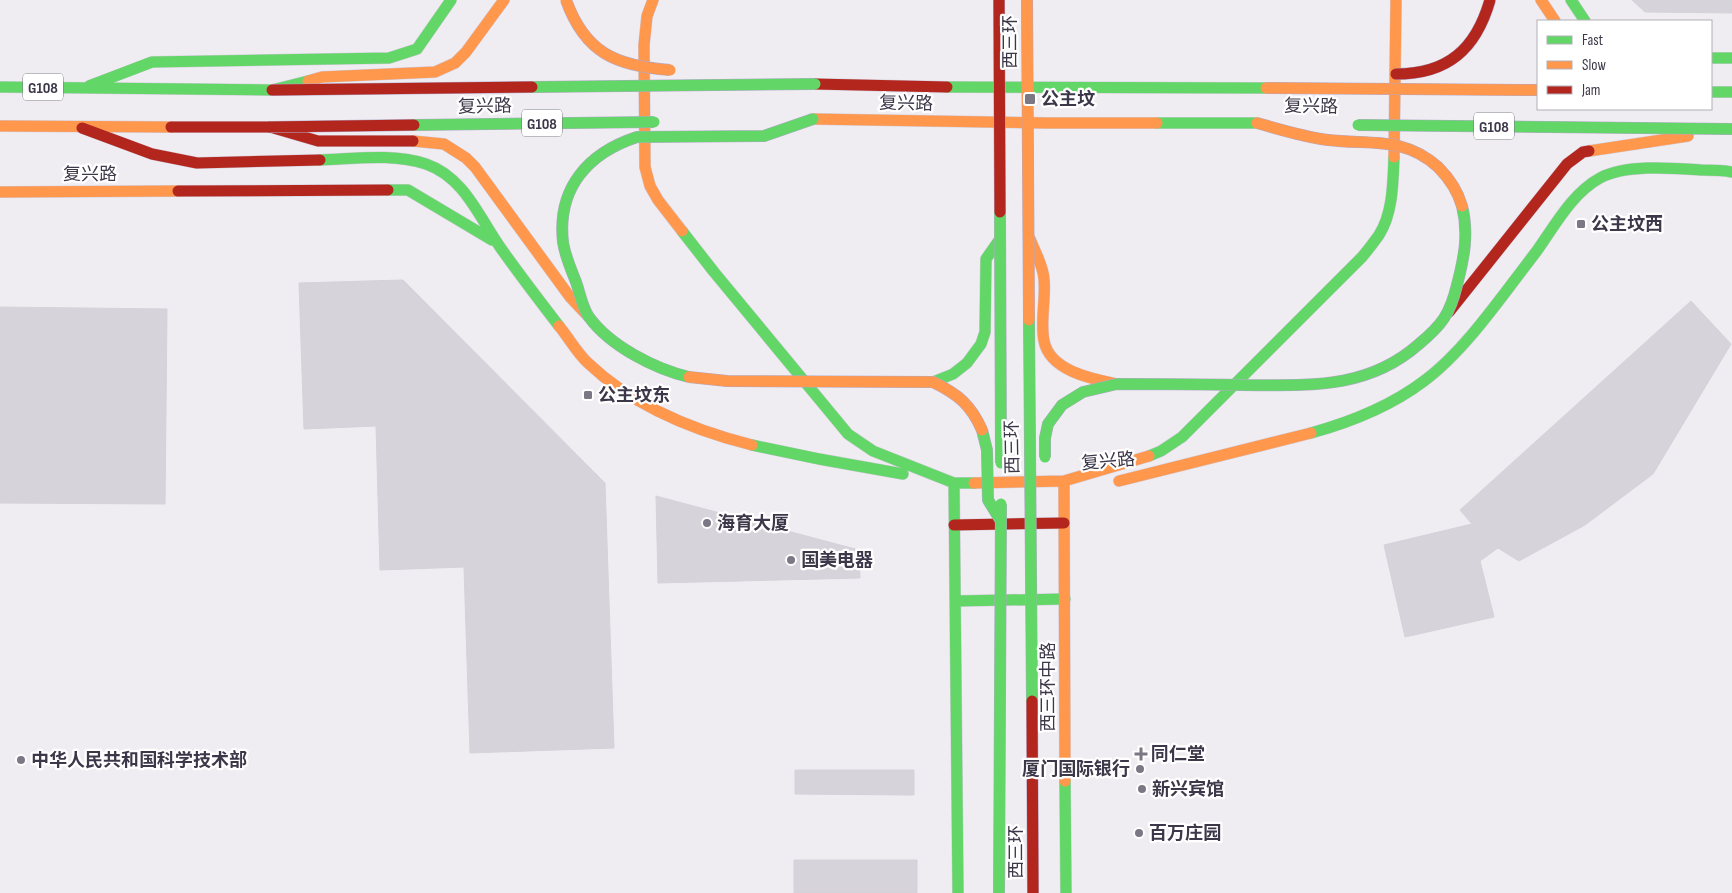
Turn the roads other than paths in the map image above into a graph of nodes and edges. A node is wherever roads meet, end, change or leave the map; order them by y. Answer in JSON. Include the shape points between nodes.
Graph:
{"nodes":[{"id":1,"x":451,"y":0,"type":"edge"},
{"id":2,"x":504,"y":0,"type":"edge"},
{"id":3,"x":566,"y":0,"type":"edge"},
{"id":4,"x":652,"y":0,"type":"edge"},
{"id":5,"x":998,"y":0,"type":"edge"},
{"id":6,"x":1027,"y":0,"type":"edge"},
{"id":7,"x":1396,"y":0,"type":"edge"},
{"id":8,"x":1490,"y":0,"type":"edge"},
{"id":9,"x":1541,"y":0,"type":"edge"},
{"id":10,"x":1571,"y":0,"type":"edge"},
{"id":11,"x":1553,"y":20,"type":"edge"},
{"id":12,"x":1584,"y":20,"type":"edge"},
{"id":13,"x":1712,"y":58,"type":"edge"},
{"id":14,"x":1732,"y":58,"type":"edge"},
{"id":15,"x":681,"y":70,"type":"dead end"},
{"id":16,"x":775,"y":72,"type":"dead end"},
{"id":17,"x":1380,"y":74,"type":"dead end"},
{"id":18,"x":1327,"y":76,"type":"dead end"},
{"id":19,"x":815,"y":84,"type":"junction"},
{"id":20,"x":0,"y":87,"type":"edge"},
{"id":21,"x":86,"y":88,"type":"junction"},
{"id":22,"x":1266,"y":88,"type":"junction"},
{"id":23,"x":272,"y":90,"type":"junction"},
{"id":24,"x":1537,"y":90,"type":"edge"},
{"id":25,"x":1712,"y":92,"type":"edge"},
{"id":26,"x":1732,"y":92,"type":"edge"},
{"id":27,"x":813,"y":119,"type":"junction"},
{"id":28,"x":774,"y":120,"type":"dead end"},
{"id":29,"x":665,"y":121,"type":"dead end"},
{"id":30,"x":1257,"y":123,"type":"junction"},
{"id":31,"x":1306,"y":124,"type":"dead end"},
{"id":32,"x":1346,"y":124,"type":"dead end"},
{"id":33,"x":0,"y":126,"type":"edge"},
{"id":34,"x":79,"y":127,"type":"junction"},
{"id":35,"x":270,"y":127,"type":"junction"},
{"id":36,"x":1732,"y":130,"type":"edge"},
{"id":37,"x":1732,"y":172,"type":"edge"},
{"id":38,"x":0,"y":192,"type":"edge"},
{"id":39,"x":1028,"y":234,"type":"junction"},
{"id":40,"x":1000,"y":239,"type":"junction"},
{"id":41,"x":497,"y":243,"type":"junction"},
{"id":42,"x":1449,"y":312,"type":"junction"},
{"id":43,"x":588,"y":316,"type":"junction"},
{"id":44,"x":933,"y":382,"type":"junction"},
{"id":45,"x":1116,"y":384,"type":"junction"},
{"id":46,"x":1064,"y":482,"type":"junction"},
{"id":47,"x":954,"y":483,"type":"junction"},
{"id":48,"x":1031,"y":520,"type":"junction"},
{"id":49,"x":1001,"y":521,"type":"junction"},
{"id":50,"x":1064,"y":523,"type":"junction"},
{"id":51,"x":954,"y":525,"type":"junction"},
{"id":52,"x":1065,"y":598,"type":"junction"},
{"id":53,"x":956,"y":601,"type":"junction"},
{"id":54,"x":958,"y":893,"type":"edge"},
{"id":55,"x":999,"y":893,"type":"edge"},
{"id":56,"x":1033,"y":893,"type":"edge"},
{"id":57,"x":1066,"y":893,"type":"edge"}],
"edges":[{"from":1,"to":21,"type":"main road","name":"复兴路","via":[[417,49],[389,58],[152,62]]},
{"from":2,"to":23,"type":"main road","bridge":true,"via":[[466,52],[444,69],[322,77]]},
{"from":3,"to":15,"type":"main road","bridge":true,"via":[[581,34],[614,61],[634,67]]},
{"from":4,"to":47,"type":"main road","via":[[644,45],[645,167],[658,200],[848,434],[873,450]]},
{"from":5,"to":40,"type":"main road","name":"西三环","bridge":true},
{"from":6,"to":39,"type":"main road","name":"西三环","bridge":true},
{"from":7,"to":46,"type":"main road","via":[[1394,172],[1389,207],[1380,233],[1362,257],[1182,436],[1146,457]]},
{"from":8,"to":17,"type":"main road","bridge":true,"via":[[1472,40],[1445,63],[1416,74]]},
{"from":9,"to":11,"type":"main road"},
{"from":10,"to":12,"type":"main road"},
{"from":13,"to":14,"type":"main road"},
{"from":16,"to":19,"type":"main road","bridge":true},
{"from":18,"to":22,"type":"main road","bridge":true},
{"from":19,"to":22,"type":"main road","name":"复兴路","number":"G108"},
{"from":19,"to":23,"type":"main road","name":"复兴路","number":"G108","bridge":true},
{"from":20,"to":21,"type":"main road","name":"复兴路","number":"G108"},
{"from":21,"to":23,"type":"main road","name":"复兴路","number":"G108"},
{"from":22,"to":24,"type":"main road","name":"复兴路","number":"G108","bridge":true},
{"from":25,"to":26,"type":"main road"},
{"from":27,"to":28,"type":"main road","name":"复兴路"},
{"from":27,"to":30,"type":"main road","name":"复兴路"},
{"from":27,"to":43,"type":"main road","bridge":true,"via":[[764,136],[637,137],[622,141],[597,155],[572,188],[563,225],[568,261]]},
{"from":29,"to":35,"type":"main road","name":"复兴路","number":"G108","bridge":true},
{"from":30,"to":31,"type":"main road","name":"复兴路","bridge":true},
{"from":30,"to":42,"type":"main road","bridge":true,"via":[[1320,140],[1382,142],[1404,147],[1430,160],[1453,186],[1466,223],[1462,269]]},
{"from":32,"to":36,"type":"main road","name":"复兴路","number":"G108","bridge":true},
{"from":33,"to":34,"type":"main road","name":"复兴路","number":"G108"},
{"from":34,"to":35,"type":"main road","name":"复兴路","number":"G108"},
{"from":34,"to":41,"type":"main road","name":"复兴路","via":[[171,160],[197,163],[398,158],[418,162],[449,176]]},
{"from":35,"to":43,"type":"main road","bridge":true,"via":[[318,141],[426,141],[456,150],[475,167],[570,297]]},
{"from":36,"to":42,"type":"main road","bridge":true,"via":[[1583,152],[1566,164]]},
{"from":37,"to":46,"type":"main road","name":"复兴路","via":[[1622,171],[1604,176],[1587,187],[1449,360],[1395,401],[1370,413],[1286,440],[1120,481]]},
{"from":38,"to":41,"type":"main road","name":"复兴路","via":[[408,190]]},
{"from":39,"to":45,"type":"main road","bridge":true,"via":[[1044,277],[1044,344],[1063,366],[1080,375]]},
{"from":39,"to":48,"type":"main road","name":"西三环","bridge":true},
{"from":40,"to":44,"type":"main road","via":[[986,259],[985,332],[981,344],[967,363],[953,374]]},
{"from":40,"to":49,"type":"main road","name":"西三环","bridge":true},
{"from":41,"to":47,"type":"main road","name":"复兴路","via":[[587,362],[604,379],[648,407],[718,436]]},
{"from":42,"to":45,"type":"main road","bridge":true,"via":[[1414,349],[1396,362],[1356,379],[1308,385]]},
{"from":43,"to":44,"type":"main road","bridge":true,"via":[[628,352],[662,370],[686,377],[710,381]]},
{"from":44,"to":49,"type":"main road","bridge":true,"via":[[952,391],[968,406],[980,425],[987,450],[988,500]]},
{"from":45,"to":48,"type":"main road","bridge":true,"via":[[1076,394],[1048,422],[1043,499]]},
{"from":46,"to":47,"type":"main road","name":"复兴路"},
{"from":46,"to":50,"type":"main road","name":"西三环中路"},
{"from":47,"to":51,"type":"main road"},
{"from":48,"to":56,"type":"main road","name":"西三环","bridge":true},
{"from":49,"to":55,"type":"main road","name":"西三环","bridge":true},
{"from":50,"to":51,"type":"main road"},
{"from":50,"to":52,"type":"main road","name":"西三环中路"},
{"from":51,"to":53,"type":"main road"},
{"from":52,"to":53,"type":"main road"},
{"from":52,"to":57,"type":"main road","name":"西三环中路"},
{"from":53,"to":54,"type":"main road"}]}
